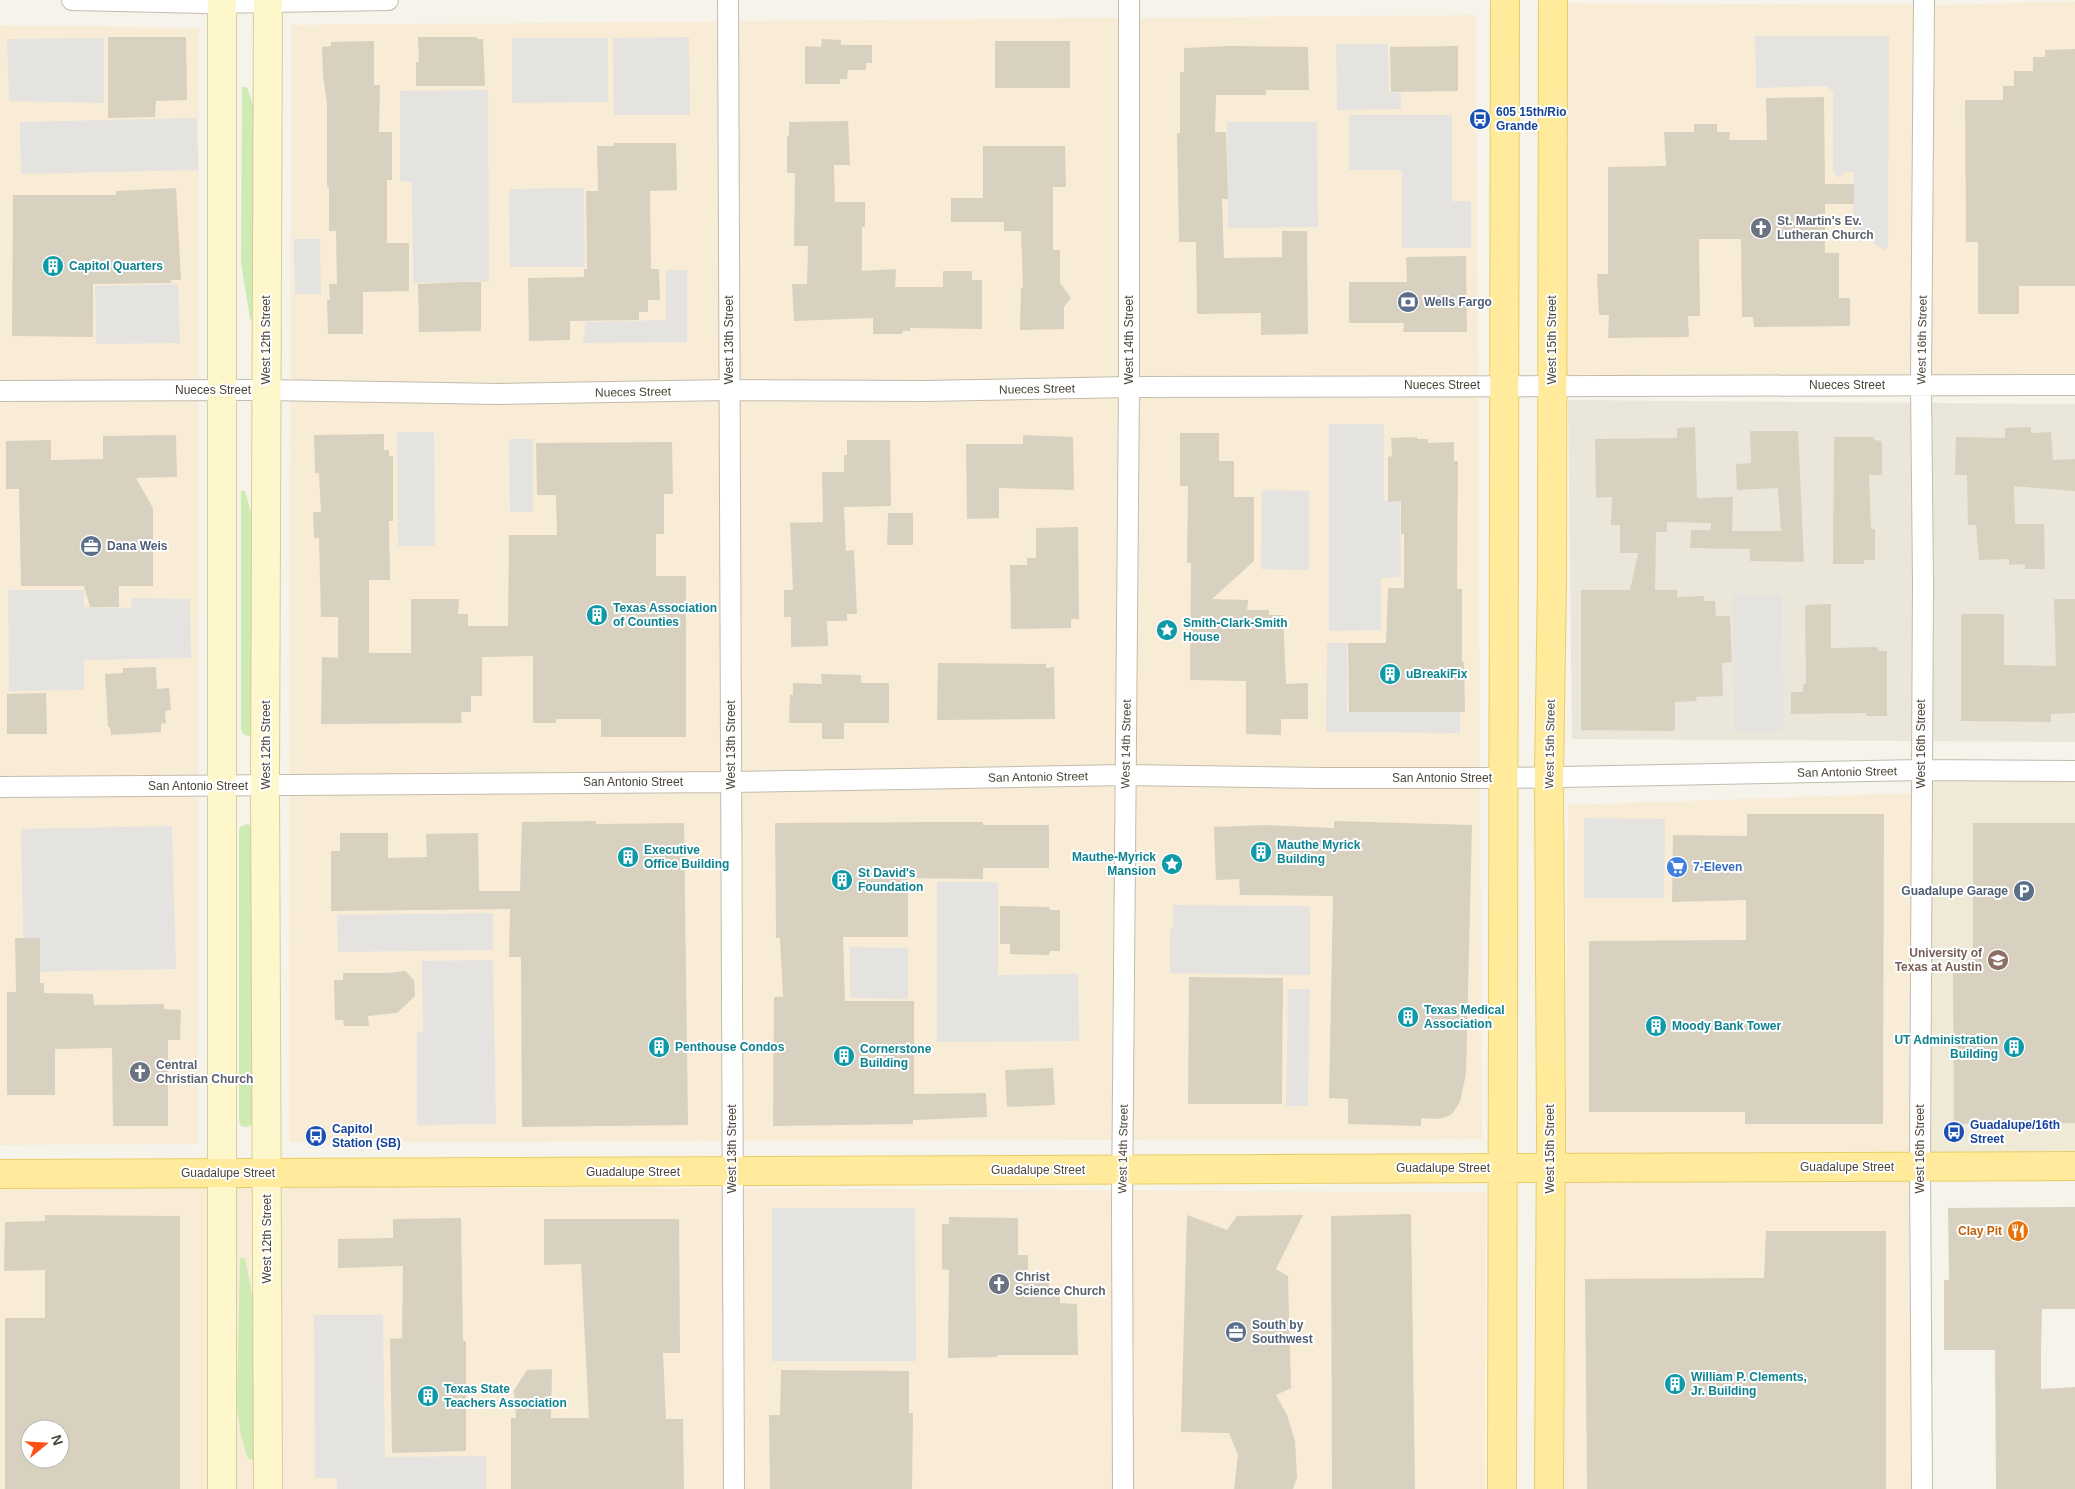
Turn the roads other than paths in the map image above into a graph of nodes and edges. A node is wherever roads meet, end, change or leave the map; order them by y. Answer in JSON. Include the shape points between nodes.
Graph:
{"nodes":[{"id":1,"x":72,"y":0,"type":"edge"},
{"id":2,"x":268,"y":0,"type":"edge"},
{"id":3,"x":388,"y":0,"type":"edge"},
{"id":4,"x":728,"y":0,"type":"edge"},
{"id":5,"x":1129,"y":0,"type":"edge"},
{"id":6,"x":1505,"y":0,"type":"edge"},
{"id":7,"x":1553,"y":0,"type":"edge"},
{"id":8,"x":1924,"y":0,"type":"edge"},
{"id":9,"x":222,"y":1,"type":"edge"},
{"id":10,"x":1921,"y":384,"type":"junction"},
{"id":11,"x":1505,"y":385,"type":"junction"},
{"id":12,"x":1552,"y":385,"type":"junction"},
{"id":13,"x":2075,"y":385,"type":"edge"},
{"id":14,"x":1129,"y":387,"type":"junction"},
{"id":15,"x":223,"y":390,"type":"junction"},
{"id":16,"x":266,"y":390,"type":"junction"},
{"id":17,"x":729,"y":390,"type":"junction"},
{"id":18,"x":0,"y":391,"type":"edge"},
{"id":19,"x":1921,"y":770,"type":"junction"},
{"id":20,"x":2075,"y":771,"type":"edge"},
{"id":21,"x":1125,"y":775,"type":"junction"},
{"id":22,"x":1549,"y":777,"type":"junction"},
{"id":23,"x":1505,"y":778,"type":"junction"},
{"id":24,"x":731,"y":782,"type":"junction"},
{"id":25,"x":223,"y":786,"type":"junction"},
{"id":26,"x":266,"y":786,"type":"junction"},
{"id":27,"x":0,"y":787,"type":"edge"},
{"id":28,"x":1920,"y":1166,"type":"junction"},
{"id":29,"x":2075,"y":1166,"type":"edge"},
{"id":30,"x":1502,"y":1168,"type":"junction"},
{"id":31,"x":1550,"y":1168,"type":"junction"},
{"id":32,"x":1123,"y":1170,"type":"junction"},
{"id":33,"x":732,"y":1171,"type":"junction"},
{"id":34,"x":223,"y":1173,"type":"junction"},
{"id":35,"x":267,"y":1173,"type":"junction"},
{"id":36,"x":0,"y":1174,"type":"edge"},
{"id":37,"x":222,"y":1489,"type":"edge"},
{"id":38,"x":268,"y":1489,"type":"edge"},
{"id":39,"x":734,"y":1489,"type":"edge"},
{"id":40,"x":1122,"y":1489,"type":"edge"},
{"id":41,"x":1502,"y":1489,"type":"edge"},
{"id":42,"x":1548,"y":1489,"type":"edge"},
{"id":43,"x":1922,"y":1489,"type":"edge"}],
"edges":[{"from":1,"to":9,"type":"street"},
{"from":2,"to":3,"type":"street"},
{"from":2,"to":9,"type":"street"},
{"from":2,"to":16,"type":"main road","name":"West 12th Street"},
{"from":4,"to":17,"type":"street","name":"West 13th Street"},
{"from":5,"to":14,"type":"street","name":"West 14th Street"},
{"from":6,"to":11,"type":"main road"},
{"from":7,"to":12,"type":"main road","name":"West 15th Street"},
{"from":8,"to":10,"type":"street","name":"West 16th Street"},
{"from":9,"to":15,"type":"main road"},
{"from":10,"to":12,"type":"street","name":"Nueces Street"},
{"from":10,"to":13,"type":"street","name":"Nueces Street"},
{"from":10,"to":19,"type":"street","name":"West 16th Street"},
{"from":11,"to":12,"type":"street","name":"Nueces Street"},
{"from":11,"to":14,"type":"street","name":"Nueces Street"},
{"from":11,"to":23,"type":"main road"},
{"from":12,"to":22,"type":"main road","name":"West 15th Street"},
{"from":14,"to":17,"type":"street","name":"Nueces Street"},
{"from":14,"to":21,"type":"street","name":"West 14th Street"},
{"from":15,"to":16,"type":"street","name":"Nueces Street"},
{"from":15,"to":18,"type":"street","name":"Nueces Street"},
{"from":15,"to":25,"type":"main road"},
{"from":16,"to":17,"type":"street","name":"Nueces Street","via":[[500,394]]},
{"from":16,"to":26,"type":"main road","name":"West 12th Street"},
{"from":17,"to":24,"type":"street","name":"West 13th Street"},
{"from":19,"to":20,"type":"street","name":"San Antonio Street"},
{"from":19,"to":22,"type":"street","name":"San Antonio Street"},
{"from":19,"to":28,"type":"street","name":"West 16th Street"},
{"from":21,"to":23,"type":"street","name":"San Antonio Street"},
{"from":21,"to":24,"type":"street","name":"San Antonio Street"},
{"from":21,"to":32,"type":"street","name":"West 14th Street"},
{"from":22,"to":23,"type":"street","name":"San Antonio Street"},
{"from":22,"to":31,"type":"main road","name":"West 15th Street"},
{"from":23,"to":30,"type":"main road"},
{"from":24,"to":26,"type":"street","name":"San Antonio Street"},
{"from":24,"to":33,"type":"street","name":"West 13th Street"},
{"from":25,"to":26,"type":"street","name":"San Antonio Street"},
{"from":25,"to":27,"type":"street","name":"San Antonio Street"},
{"from":25,"to":34,"type":"main road"},
{"from":26,"to":35,"type":"main road","name":"West 12th Street"},
{"from":28,"to":29,"type":"main road","name":"Guadalupe Street"},
{"from":28,"to":31,"type":"main road","name":"Guadalupe Street"},
{"from":28,"to":43,"type":"street","name":"West 16th Street"},
{"from":30,"to":31,"type":"main road","name":"Guadalupe Street"},
{"from":30,"to":32,"type":"main road","name":"Guadalupe Street"},
{"from":30,"to":41,"type":"main road"},
{"from":31,"to":42,"type":"main road","name":"West 15th Street"},
{"from":32,"to":33,"type":"main road","name":"Guadalupe Street"},
{"from":32,"to":40,"type":"street","name":"West 14th Street"},
{"from":33,"to":35,"type":"main road","name":"Guadalupe Street"},
{"from":33,"to":39,"type":"street","name":"West 13th Street"},
{"from":34,"to":35,"type":"main road","name":"Guadalupe Street"},
{"from":34,"to":36,"type":"main road","name":"Guadalupe Street"},
{"from":34,"to":37,"type":"main road"},
{"from":35,"to":38,"type":"main road","name":"West 12th Street"}]}
